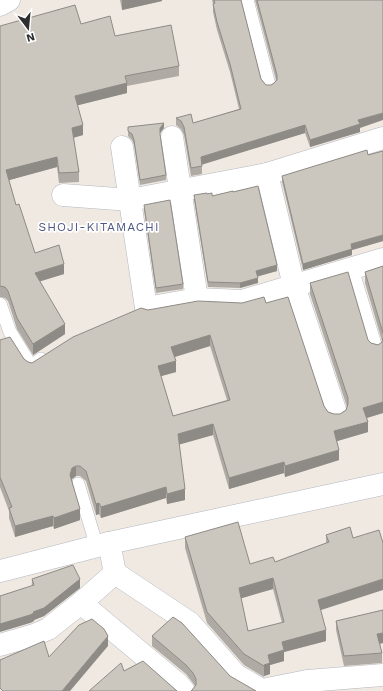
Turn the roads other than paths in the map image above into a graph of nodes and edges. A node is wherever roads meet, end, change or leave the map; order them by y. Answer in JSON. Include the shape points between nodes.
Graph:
{"nodes":[{"id":1,"x":9,"y":0,"type":"edge"},
{"id":2,"x":247,"y":0,"type":"edge"},
{"id":3,"x":0,"y":5,"type":"edge"},
{"id":4,"x":270,"y":85,"type":"edge"},
{"id":5,"x":172,"y":137,"type":"dead end"},
{"id":6,"x":383,"y":138,"type":"edge"},
{"id":7,"x":122,"y":147,"type":"dead end"},
{"id":8,"x":267,"y":174,"type":"junction"},
{"id":9,"x":181,"y":190,"type":"junction"},
{"id":10,"x":63,"y":196,"type":"dead end"},
{"id":11,"x":130,"y":200,"type":"junction"},
{"id":12,"x":383,"y":260,"type":"edge"},
{"id":13,"x":352,"y":269,"type":"junction"},
{"id":14,"x":294,"y":286,"type":"junction"},
{"id":15,"x":197,"y":299,"type":"junction"},
{"id":16,"x":0,"y":304,"type":"edge"},
{"id":17,"x":376,"y":348,"type":"edge"},
{"id":18,"x":50,"y":353,"type":"edge"},
{"id":19,"x":336,"y":413,"type":"edge"},
{"id":20,"x":78,"y":484,"type":"dead end"},
{"id":21,"x":383,"y":484,"type":"edge"},
{"id":22,"x":103,"y":545,"type":"junction"},
{"id":23,"x":0,"y":571,"type":"edge"},
{"id":24,"x":115,"y":573,"type":"junction"},
{"id":25,"x":81,"y":603,"type":"junction"},
{"id":26,"x":0,"y":645,"type":"edge"},
{"id":27,"x":383,"y":675,"type":"edge"},
{"id":28,"x":184,"y":691,"type":"edge"}],
"edges":[{"from":1,"to":3,"type":"street"},
{"from":2,"to":4,"type":"lane"},
{"from":5,"to":9,"type":"street"},
{"from":6,"to":8,"type":"street"},
{"from":7,"to":11,"type":"street"},
{"from":8,"to":9,"type":"street"},
{"from":8,"to":14,"type":"street"},
{"from":9,"to":11,"type":"street"},
{"from":9,"to":15,"type":"street"},
{"from":10,"to":11,"type":"street"},
{"from":11,"to":15,"type":"street","via":[[140,310]]},
{"from":12,"to":13,"type":"street"},
{"from":13,"to":14,"type":"street"},
{"from":13,"to":17,"type":"lane"},
{"from":14,"to":15,"type":"street","via":[[242,301]]},
{"from":14,"to":19,"type":"street"},
{"from":16,"to":18,"type":"lane","via":[[10,332],[31,366]]},
{"from":20,"to":22,"type":"lane"},
{"from":21,"to":22,"type":"street"},
{"from":22,"to":23,"type":"street"},
{"from":22,"to":24,"type":"street"},
{"from":24,"to":25,"type":"street"},
{"from":24,"to":27,"type":"street","via":[[190,623],[236,675],[262,690],[307,681]]},
{"from":25,"to":26,"type":"street","via":[[48,629]]},
{"from":25,"to":28,"type":"street"}]}
